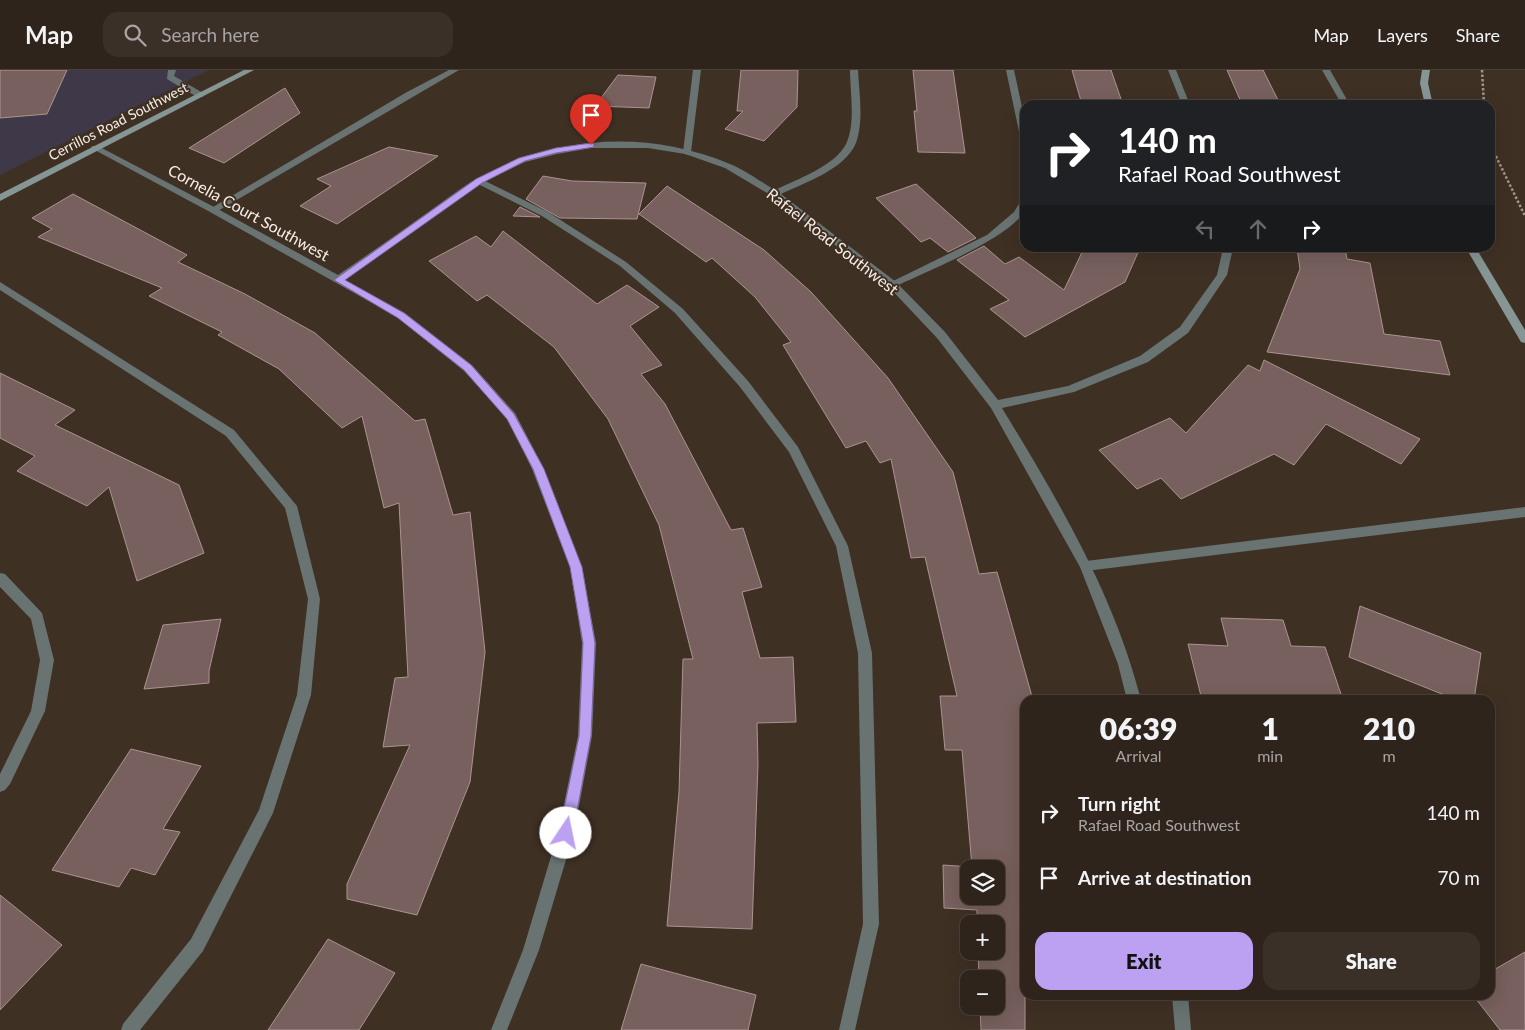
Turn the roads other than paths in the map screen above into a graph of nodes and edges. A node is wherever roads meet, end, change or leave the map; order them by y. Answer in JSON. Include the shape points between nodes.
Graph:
{"nodes":[{"id":1,"x":172,"y":70,"type":"edge"},
{"id":2,"x":250,"y":70,"type":"edge"},
{"id":3,"x":455,"y":70,"type":"edge"},
{"id":4,"x":698,"y":70,"type":"edge"},
{"id":5,"x":854,"y":70,"type":"edge"},
{"id":6,"x":1010,"y":70,"type":"edge"},
{"id":7,"x":1172,"y":70,"type":"edge"},
{"id":8,"x":1326,"y":70,"type":"edge"},
{"id":9,"x":1426,"y":70,"type":"edge"},
{"id":10,"x":200,"y":95,"type":"junction"},
{"id":11,"x":1184,"y":100,"type":"edge"},
{"id":12,"x":1343,"y":100,"type":"edge"},
{"id":13,"x":1428,"y":100,"type":"edge"},
{"id":14,"x":1020,"y":117,"type":"edge"},
{"id":15,"x":95,"y":148,"type":"junction"},
{"id":16,"x":687,"y":152,"type":"junction"},
{"id":17,"x":479,"y":181,"type":"junction"},
{"id":18,"x":775,"y":194,"type":"junction"},
{"id":19,"x":0,"y":198,"type":"edge"},
{"id":20,"x":213,"y":210,"type":"junction"},
{"id":21,"x":1020,"y":210,"type":"edge"},
{"id":22,"x":1227,"y":252,"type":"edge"},
{"id":23,"x":1473,"y":252,"type":"edge"},
{"id":24,"x":338,"y":280,"type":"junction"},
{"id":25,"x":892,"y":284,"type":"junction"},
{"id":26,"x":0,"y":285,"type":"edge"},
{"id":27,"x":1525,"y":339,"type":"edge"},
{"id":28,"x":995,"y":405,"type":"junction"},
{"id":29,"x":1525,"y":512,"type":"edge"},
{"id":30,"x":1086,"y":566,"type":"junction"},
{"id":31,"x":0,"y":578,"type":"edge"},
{"id":32,"x":1133,"y":695,"type":"edge"},
{"id":33,"x":0,"y":785,"type":"edge"},
{"id":34,"x":1180,"y":1000,"type":"edge"},
{"id":35,"x":129,"y":1030,"type":"edge"},
{"id":36,"x":499,"y":1030,"type":"edge"},
{"id":37,"x":846,"y":1030,"type":"edge"},
{"id":38,"x":1183,"y":1030,"type":"edge"}],
"edges":[{"from":1,"to":10,"type":"street","via":[[170,76],[173,80]]},
{"from":2,"to":10,"type":"street","name":"Cerrillos Road Southwest"},
{"from":3,"to":20,"type":"street"},
{"from":4,"to":16,"type":"street"},
{"from":5,"to":18,"type":"street","via":[[855,112],[851,143],[838,160]]},
{"from":6,"to":14,"type":"street"},
{"from":7,"to":11,"type":"street"},
{"from":8,"to":12,"type":"street"},
{"from":9,"to":13,"type":"street","via":[[1424,84]]},
{"from":10,"to":15,"type":"street","name":"Cerrillos Road Southwest"},
{"from":15,"to":19,"type":"street","name":"Cerrillos Road Southwest"},
{"from":15,"to":20,"type":"street","name":"Cornelia Court Southwest"},
{"from":16,"to":17,"type":"street","name":"Rafael Road Southwest","via":[[648,145],[591,145],[522,160]]},
{"from":16,"to":18,"type":"street","name":"Rafael Road Southwest","via":[[728,166]]},
{"from":17,"to":24,"type":"street","name":"Rafael Road Southwest"},
{"from":17,"to":37,"type":"street","via":[[545,214],[623,264],[679,311],[744,384],[794,450],[842,546],[865,653],[870,924]]},
{"from":18,"to":25,"type":"street","name":"Rafael Road Southwest"},
{"from":20,"to":24,"type":"street","name":"Cornelia Court Southwest"},
{"from":21,"to":25,"type":"street","via":[[990,237]]},
{"from":22,"to":28,"type":"street","via":[[1222,275],[1184,330],[1144,359],[1070,388]]},
{"from":23,"to":27,"type":"street"},
{"from":24,"to":36,"type":"street","name":"Cornelia Court Southwest","via":[[401,316],[468,368],[511,416],[538,469],[576,567],[589,643],[585,736],[566,833],[531,950]]},
{"from":25,"to":28,"type":"street","name":"Rafael Road Southwest","via":[[941,335]]},
{"from":26,"to":35,"type":"street","via":[[230,433],[291,506],[314,599],[304,695],[266,813],[197,945]]},
{"from":28,"to":30,"type":"street","name":"Rafael Road Southwest"},
{"from":29,"to":30,"type":"street"},
{"from":30,"to":32,"type":"street","name":"Rafael Road Southwest","via":[[1125,664]]},
{"from":31,"to":33,"type":"street","via":[[38,617],[47,660],[38,711]]},
{"from":34,"to":38,"type":"street"}]}
